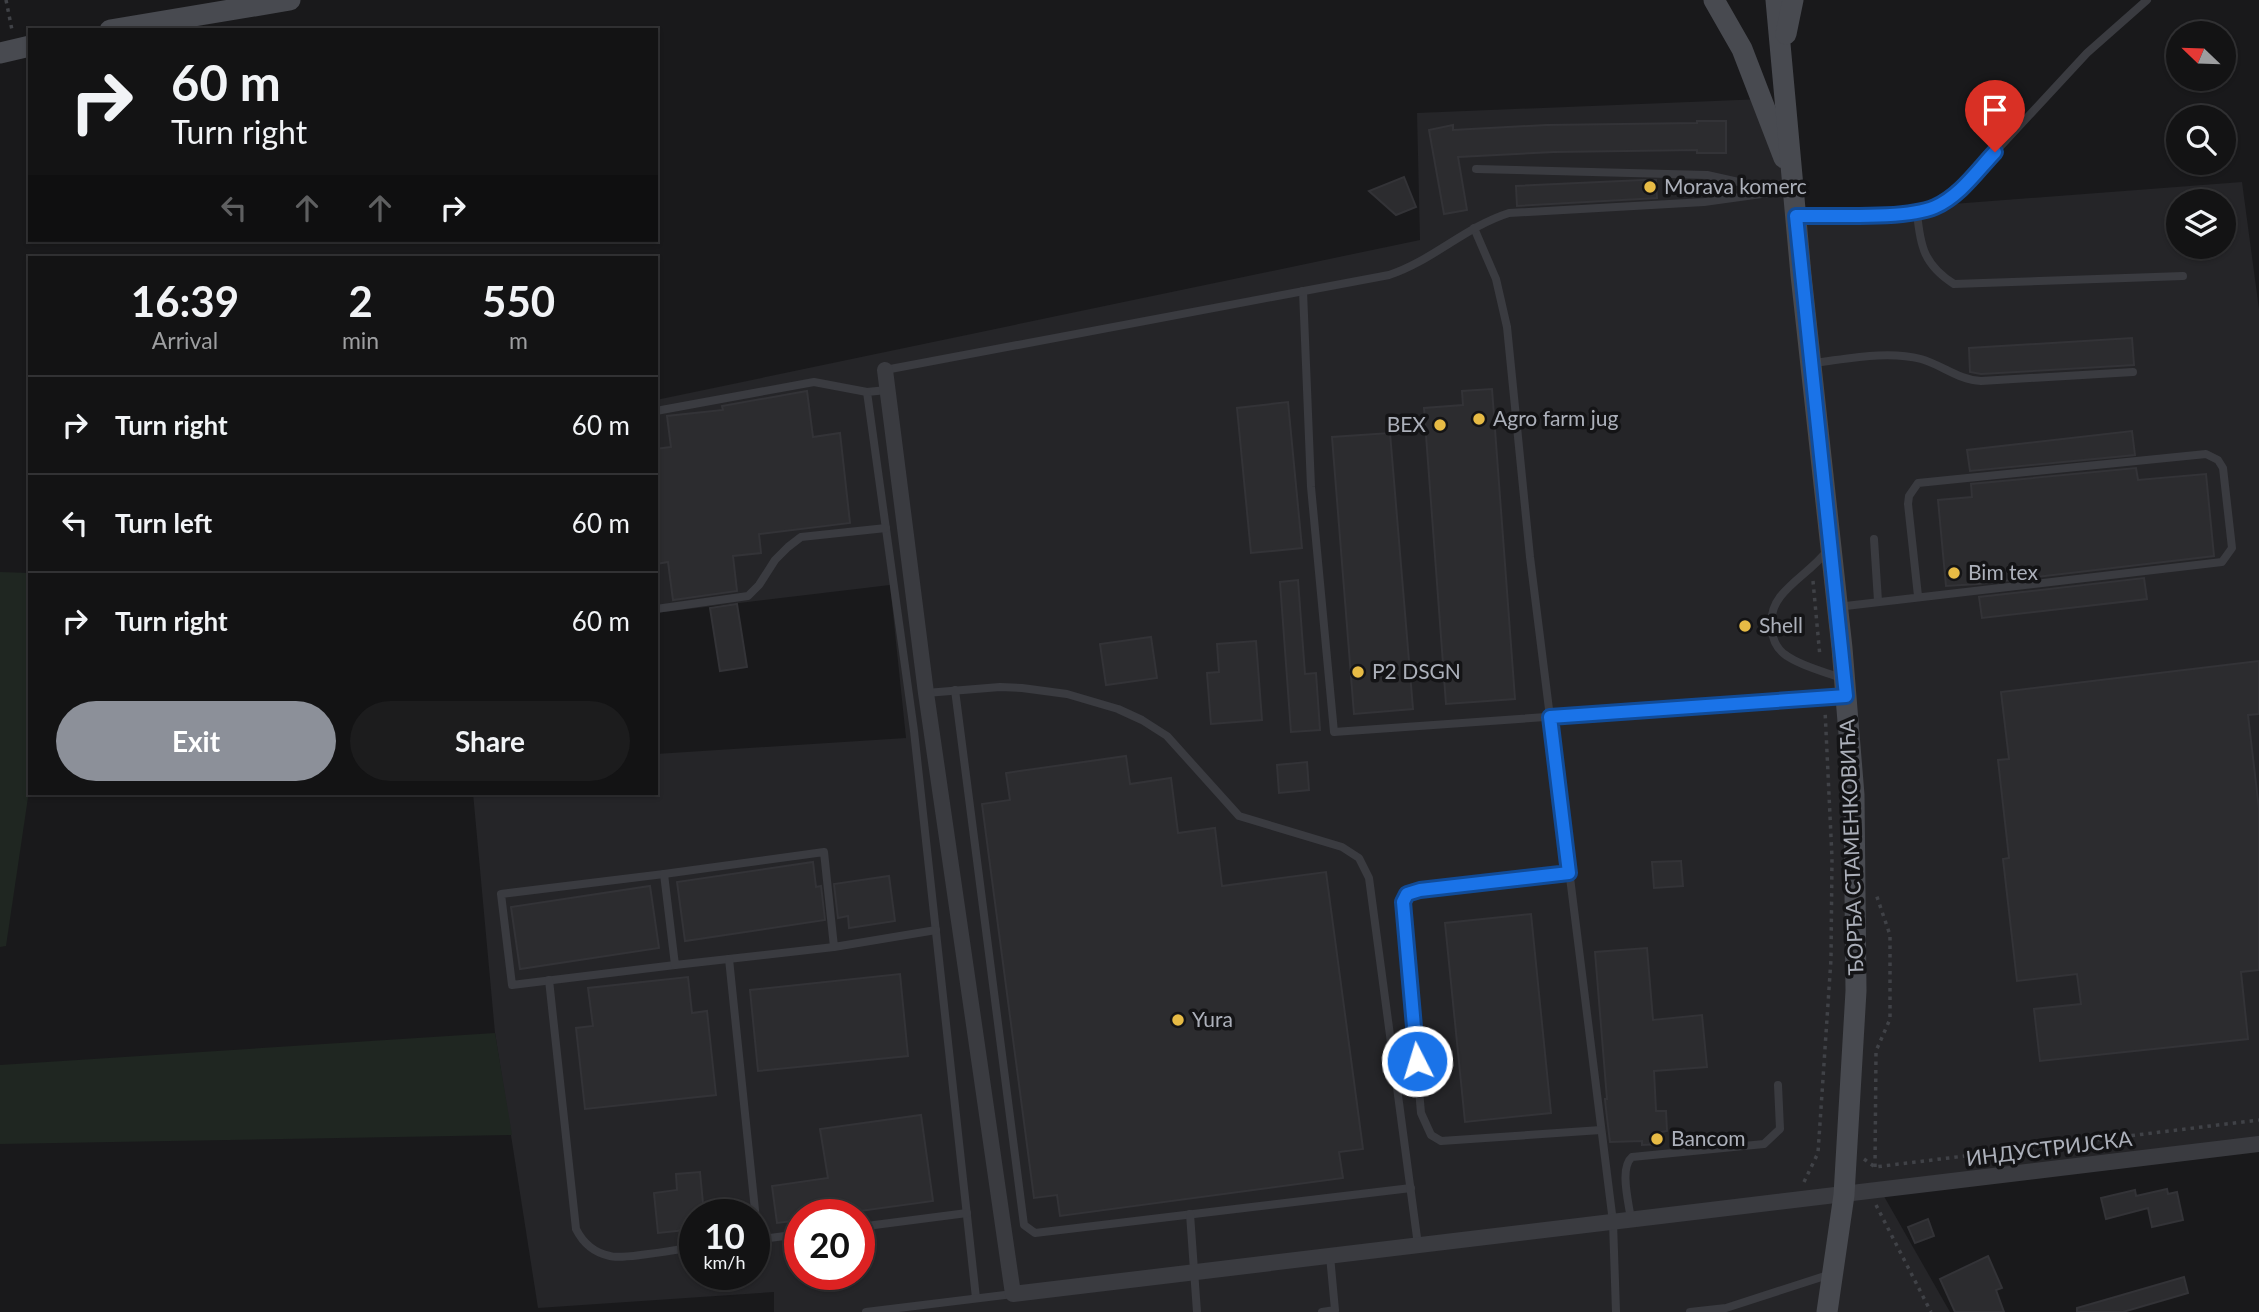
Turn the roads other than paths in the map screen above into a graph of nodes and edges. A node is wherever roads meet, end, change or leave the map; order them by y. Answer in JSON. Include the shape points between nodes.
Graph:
{"nodes":[{"id":1,"x":290,"y":0,"type":"edge"},
{"id":2,"x":1714,"y":0,"type":"edge"},
{"id":3,"x":1776,"y":0,"type":"edge"},
{"id":4,"x":1793,"y":0,"type":"edge"},
{"id":5,"x":2147,"y":0,"type":"edge"},
{"id":6,"x":122,"y":28,"type":"edge"},
{"id":7,"x":28,"y":46,"type":"edge"},
{"id":8,"x":0,"y":53,"type":"edge"},
{"id":9,"x":1782,"y":53,"type":"junction"},
{"id":10,"x":1476,"y":169,"type":"dead end"},
{"id":11,"x":1794,"y":187,"type":"junction"},
{"id":12,"x":1768,"y":193,"type":"junction"},
{"id":13,"x":1917,"y":212,"type":"junction"},
{"id":14,"x":1796,"y":216,"type":"junction"},
{"id":15,"x":1474,"y":228,"type":"junction"},
{"id":16,"x":2183,"y":276,"type":"dead end"},
{"id":17,"x":1303,"y":291,"type":"junction"},
{"id":18,"x":1811,"y":363,"type":"junction"},
{"id":19,"x":885,"y":370,"type":"joint"},
{"id":20,"x":2133,"y":372,"type":"dead end"},
{"id":21,"x":887,"y":390,"type":"junction"},
{"id":22,"x":867,"y":392,"type":"junction"},
{"id":23,"x":658,"y":411,"type":"edge"},
{"id":24,"x":886,"y":528,"type":"junction"},
{"id":25,"x":1874,"y":539,"type":"dead end"},
{"id":26,"x":1831,"y":545,"type":"junction"},
{"id":27,"x":1918,"y":596,"type":"junction"},
{"id":28,"x":1878,"y":601,"type":"junction"},
{"id":29,"x":1837,"y":607,"type":"junction"},
{"id":30,"x":658,"y":610,"type":"edge"},
{"id":31,"x":1845,"y":687,"type":"junction"},
{"id":32,"x":955,"y":691,"type":"junction"},
{"id":33,"x":926,"y":693,"type":"junction"},
{"id":34,"x":1550,"y":717,"type":"junction"},
{"id":35,"x":1569,"y":873,"type":"junction"},
{"id":36,"x":664,"y":874,"type":"junction"},
{"id":37,"x":936,"y":930,"type":"junction"},
{"id":38,"x":834,"y":947,"type":"junction"},
{"id":39,"x":729,"y":959,"type":"junction"},
{"id":40,"x":675,"y":965,"type":"junction"},
{"id":41,"x":549,"y":980,"type":"junction"},
{"id":42,"x":1778,"y":1085,"type":"dead end"},
{"id":43,"x":1601,"y":1130,"type":"junction"},
{"id":44,"x":2259,"y":1144,"type":"edge"},
{"id":45,"x":1411,"y":1188,"type":"junction"},
{"id":46,"x":1844,"y":1195,"type":"junction"},
{"id":47,"x":752,"y":1199,"type":"edge"},
{"id":48,"x":967,"y":1213,"type":"junction"},
{"id":49,"x":1190,"y":1214,"type":"junction"},
{"id":50,"x":1631,"y":1220,"type":"junction"},
{"id":51,"x":1613,"y":1222,"type":"junction"},
{"id":52,"x":875,"y":1225,"type":"edge"},
{"id":53,"x":1418,"y":1245,"type":"junction"},
{"id":54,"x":679,"y":1249,"type":"edge"},
{"id":55,"x":1330,"y":1256,"type":"junction"},
{"id":56,"x":1194,"y":1272,"type":"junction"},
{"id":57,"x":1834,"y":1273,"type":"junction"},
{"id":58,"x":1013,"y":1294,"type":"junction"},
{"id":59,"x":976,"y":1298,"type":"junction"},
{"id":60,"x":947,"y":1301,"type":"junction"},
{"id":61,"x":1726,"y":1310,"type":"edge"},
{"id":62,"x":1335,"y":1311,"type":"edge"},
{"id":63,"x":866,"y":1312,"type":"edge"},
{"id":64,"x":948,"y":1312,"type":"edge"},
{"id":65,"x":1197,"y":1312,"type":"edge"},
{"id":66,"x":1322,"y":1312,"type":"edge"},
{"id":67,"x":1616,"y":1312,"type":"edge"},
{"id":68,"x":1690,"y":1312,"type":"edge"},
{"id":69,"x":1827,"y":1312,"type":"edge"}],
"edges":[{"from":1,"to":6,"type":"street"},
{"from":2,"to":11,"type":"street","via":[[1762,95]]},
{"from":3,"to":9,"type":"street","name":"ЂОРЂА СТАМЕНКОВИЋА"},
{"from":4,"to":9,"type":"street"},
{"from":5,"to":13,"type":"lane","via":[[2087,53],[1958,192]]},
{"from":7,"to":8,"type":"street"},
{"from":9,"to":11,"type":"street","name":"ЂОРЂА СТАМЕНКОВИЋА"},
{"from":10,"to":12,"type":"lane","via":[[1707,176]]},
{"from":11,"to":12,"type":"lane"},
{"from":11,"to":14,"type":"street","name":"ЂОРЂА СТАМЕНКОВИЋА"},
{"from":12,"to":15,"type":"lane","via":[[1704,202],[1520,211]]},
{"from":13,"to":14,"type":"lane"},
{"from":13,"to":16,"type":"lane","via":[[1926,256],[1941,276],[1954,284]]},
{"from":14,"to":18,"type":"street","name":"ЂОРЂА СТАМЕНКОВИЋА"},
{"from":15,"to":17,"type":"lane","via":[[1404,270]]},
{"from":15,"to":34,"type":"lane","via":[[1496,279],[1507,327]]},
{"from":17,"to":19,"type":"lane"},
{"from":17,"to":34,"type":"lane","via":[[1311,487],[1334,732]]},
{"from":18,"to":20,"type":"lane","via":[[1910,357],[1981,381]]},
{"from":18,"to":26,"type":"street","name":"ЂОРЂА СТАМЕНКОВИЋА"},
{"from":19,"to":21,"type":"street"},
{"from":21,"to":22,"type":"lane"},
{"from":21,"to":33,"type":"street"},
{"from":22,"to":23,"type":"lane","via":[[814,382]]},
{"from":22,"to":24,"type":"lane"},
{"from":24,"to":30,"type":"lane","via":[[801,537],[775,560],[748,596]]},
{"from":24,"to":37,"type":"lane"},
{"from":25,"to":28,"type":"lane"},
{"from":26,"to":29,"type":"street","name":"ЂОРЂА СТАМЕНКОВИЋА"},
{"from":26,"to":31,"type":"lane","via":[[1812,569],[1781,595],[1772,612],[1772,632],[1786,656]]},
{"from":27,"to":27,"type":"lane","via":[[2222,562],[2232,548],[2223,468],[2206,454],[1919,483],[1908,504]]},
{"from":27,"to":28,"type":"lane"},
{"from":28,"to":29,"type":"lane"},
{"from":29,"to":31,"type":"street","name":"ЂОРЂА СТАМЕНКОВИЋА"},
{"from":31,"to":34,"type":"lane"},
{"from":31,"to":46,"type":"street","name":"ЂОРЂА СТАМЕНКОВИЋА","via":[[1854,795],[1857,931]]},
{"from":32,"to":33,"type":"lane"},
{"from":32,"to":45,"type":"lane","via":[[1045,690],[1130,715],[1167,736],[1239,816],[1342,847],[1359,858],[1369,877]]},
{"from":32,"to":49,"type":"lane","via":[[1024,1225],[1035,1233]]},
{"from":33,"to":58,"type":"street"},
{"from":34,"to":35,"type":"lane"},
{"from":35,"to":43,"type":"lane"},
{"from":35,"to":43,"type":"lane","via":[[1407,894],[1403,902],[1421,1113],[1431,1135],[1441,1141]]},
{"from":36,"to":38,"type":"lane","via":[[824,852]]},
{"from":36,"to":40,"type":"lane"},
{"from":36,"to":41,"type":"lane","via":[[501,894],[512,985]]},
{"from":37,"to":38,"type":"lane"},
{"from":37,"to":48,"type":"lane"},
{"from":38,"to":39,"type":"lane"},
{"from":39,"to":40,"type":"lane"},
{"from":39,"to":47,"type":"lane"},
{"from":40,"to":41,"type":"lane"},
{"from":41,"to":54,"type":"lane","via":[[576,1229],[589,1247],[612,1257]]},
{"from":42,"to":50,"type":"lane","via":[[1780,1129],[1764,1144],[1628,1160],[1624,1169]]},
{"from":43,"to":51,"type":"lane"},
{"from":44,"to":46,"type":"street","name":"ИНДУСТРИЈСКА"},
{"from":45,"to":49,"type":"lane"},
{"from":45,"to":53,"type":"lane"},
{"from":46,"to":50,"type":"street","name":"ИНДУСТРИЈСКА"},
{"from":46,"to":57,"type":"street","name":"ЂОРЂА СТАМЕНКОВИЋА"},
{"from":48,"to":52,"type":"lane"},
{"from":48,"to":59,"type":"lane"},
{"from":49,"to":56,"type":"lane"},
{"from":50,"to":51,"type":"street","name":"ИНДУСТРИЈСКА"},
{"from":51,"to":53,"type":"street","name":"ИНДУСТРИЈСКА"},
{"from":51,"to":67,"type":"lane"},
{"from":53,"to":55,"type":"street","name":"ИНДУСТРИЈСКА"},
{"from":55,"to":56,"type":"street","name":"ИНДУСТРИЈСКА"},
{"from":55,"to":62,"type":"lane"},
{"from":56,"to":58,"type":"street","name":"ИНДУСТРИЈСКА"},
{"from":56,"to":65,"type":"lane"},
{"from":57,"to":61,"type":"lane"},
{"from":57,"to":69,"type":"street","name":"ЂОРЂА СТАМЕНКОВИЋА"},
{"from":58,"to":59,"type":"lane"},
{"from":59,"to":60,"type":"lane"},
{"from":60,"to":63,"type":"lane"},
{"from":60,"to":64,"type":"lane"},
{"from":61,"to":68,"type":"lane"},
{"from":62,"to":66,"type":"lane"}]}
